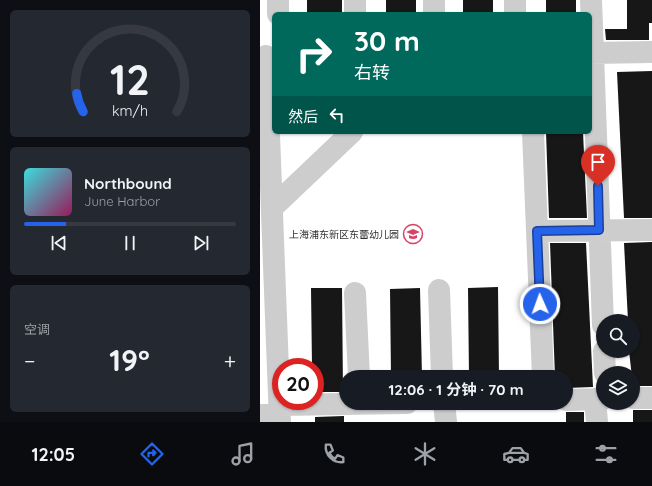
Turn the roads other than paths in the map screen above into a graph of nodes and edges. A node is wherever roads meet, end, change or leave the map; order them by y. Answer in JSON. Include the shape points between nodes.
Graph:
{"nodes":[{"id":1,"x":278,"y":0,"type":"edge"},
{"id":2,"x":355,"y":0,"type":"edge"},
{"id":3,"x":434,"y":0,"type":"edge"},
{"id":4,"x":515,"y":0,"type":"edge"},
{"id":5,"x":591,"y":0,"type":"edge"},
{"id":6,"x":278,"y":12,"type":"edge"},
{"id":7,"x":355,"y":12,"type":"edge"},
{"id":8,"x":434,"y":12,"type":"edge"},
{"id":9,"x":515,"y":12,"type":"edge"},
{"id":10,"x":591,"y":12,"type":"edge"},
{"id":11,"x":652,"y":52,"type":"edge"},
{"id":12,"x":592,"y":53,"type":"edge"},
{"id":13,"x":267,"y":56,"type":"edge"},
{"id":14,"x":592,"y":75,"type":"edge"},
{"id":15,"x":350,"y":134,"type":"edge"},
{"id":16,"x":534,"y":134,"type":"edge"},
{"id":17,"x":272,"y":208,"type":"junction"},
{"id":18,"x":599,"y":230,"type":"junction"},
{"id":19,"x":652,"y":230,"type":"edge"},
{"id":20,"x":537,"y":231,"type":"junction"},
{"id":21,"x":439,"y":290,"type":"dead end"},
{"id":22,"x":355,"y":293,"type":"dead end"},
{"id":23,"x":603,"y":314,"type":"edge"},
{"id":24,"x":359,"y":370,"type":"edge"},
{"id":25,"x":442,"y":370,"type":"edge"},
{"id":26,"x":543,"y":370,"type":"edge"},
{"id":27,"x":640,"y":398,"type":"edge"},
{"id":28,"x":652,"y":398,"type":"edge"},
{"id":29,"x":596,"y":399,"type":"edge"},
{"id":30,"x":573,"y":400,"type":"edge"},
{"id":31,"x":360,"y":410,"type":"edge"},
{"id":32,"x":445,"y":410,"type":"edge"},
{"id":33,"x":598,"y":410,"type":"edge"},
{"id":34,"x":275,"y":414,"type":"edge"},
{"id":35,"x":446,"y":422,"type":"edge"},
{"id":36,"x":597,"y":422,"type":"edge"}],
"edges":[{"from":1,"to":6,"type":"lane"},
{"from":2,"to":7,"type":"lane"},
{"from":3,"to":8,"type":"lane"},
{"from":4,"to":9,"type":"lane"},
{"from":5,"to":10,"type":"lane"},
{"from":11,"to":12,"type":"lane"},
{"from":13,"to":17,"type":"lane"},
{"from":14,"to":18,"type":"lane"},
{"from":15,"to":17,"type":"lane"},
{"from":16,"to":20,"type":"lane"},
{"from":17,"to":34,"type":"lane"},
{"from":18,"to":19,"type":"lane"},
{"from":18,"to":20,"type":"lane"},
{"from":18,"to":23,"type":"lane"},
{"from":20,"to":26,"type":"lane"},
{"from":21,"to":25,"type":"lane"},
{"from":22,"to":24,"type":"lane"},
{"from":27,"to":28,"type":"lane"},
{"from":29,"to":30,"type":"lane"},
{"from":31,"to":34,"type":"lane"},
{"from":32,"to":35,"type":"lane"},
{"from":33,"to":36,"type":"lane"}]}
